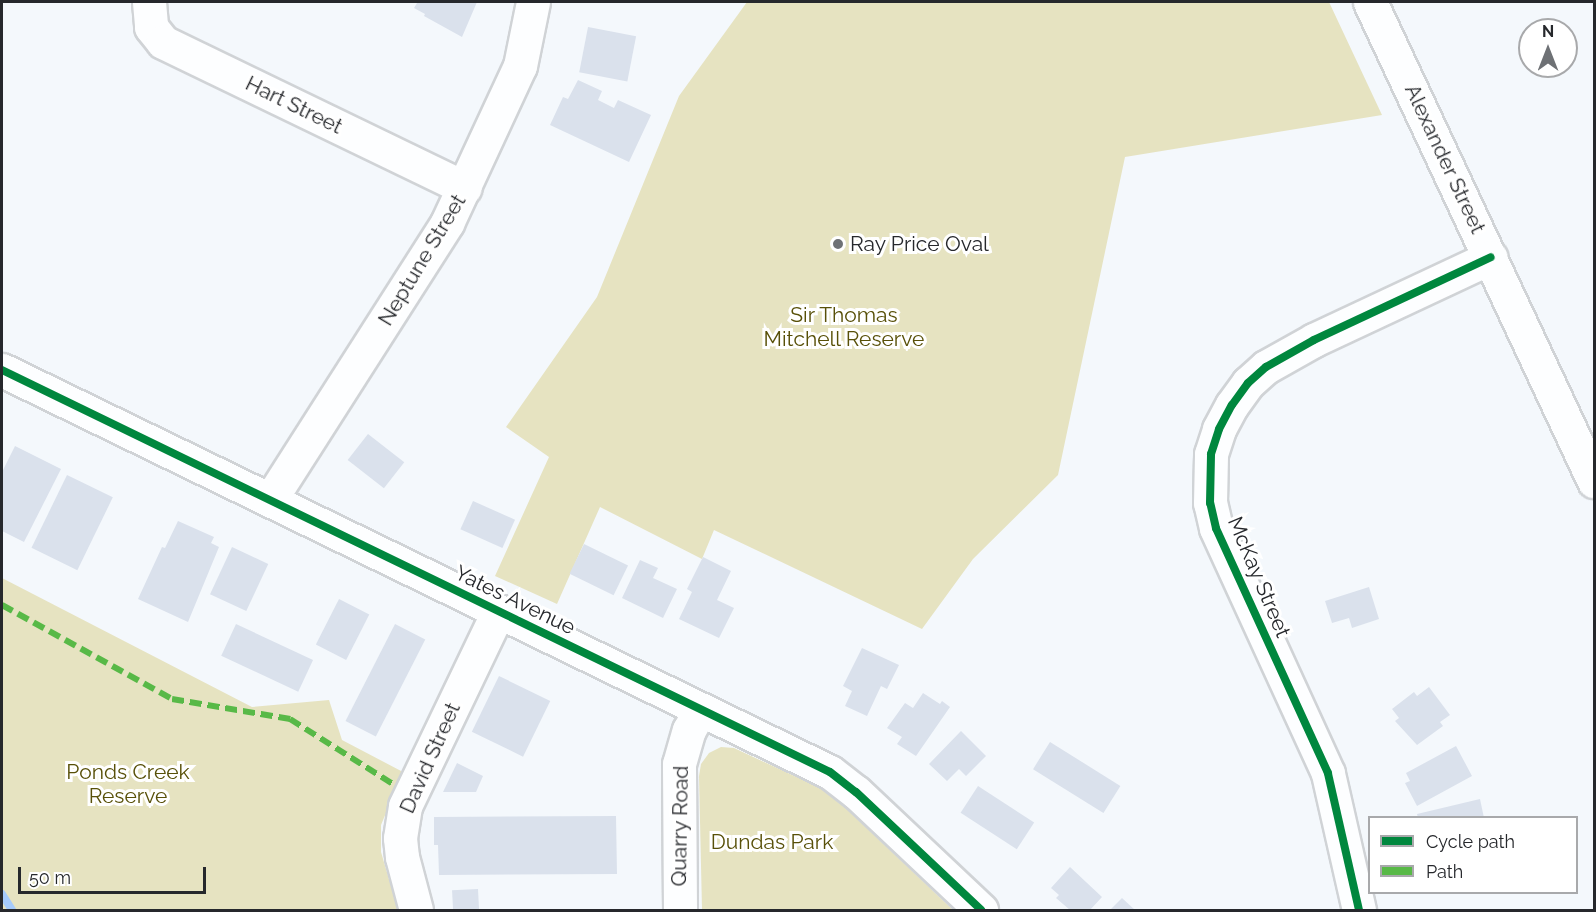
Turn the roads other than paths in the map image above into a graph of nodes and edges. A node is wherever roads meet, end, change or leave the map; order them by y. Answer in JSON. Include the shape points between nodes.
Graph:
{"nodes":[{"id":1,"x":149,"y":2,"type":"edge"},
{"id":2,"x":532,"y":2,"type":"edge"},
{"id":3,"x":1370,"y":2,"type":"edge"},
{"id":4,"x":465,"y":188,"type":"junction"},
{"id":5,"x":1491,"y":257,"type":"junction"},
{"id":6,"x":2,"y":370,"type":"edge"},
{"id":7,"x":1594,"y":481,"type":"edge"},
{"id":8,"x":270,"y":500,"type":"junction"},
{"id":9,"x":498,"y":612,"type":"junction"},
{"id":10,"x":700,"y":710,"type":"junction"},
{"id":11,"x":416,"y":910,"type":"edge"},
{"id":12,"x":680,"y":910,"type":"edge"},
{"id":13,"x":981,"y":910,"type":"edge"},
{"id":14,"x":1359,"y":910,"type":"edge"}],
"edges":[{"from":1,"to":4,"type":"street","name":"Hart Street","via":[[151,27],[163,42]]},
{"from":2,"to":4,"type":"street","name":"Neptune Street","via":[[520,66]]},
{"from":3,"to":5,"type":"street","name":"Alexander Street"},
{"from":4,"to":8,"type":"street","name":"Neptune Street","via":[[447,223]]},
{"from":5,"to":7,"type":"street","name":"Alexander Street"},
{"from":5,"to":14,"type":"street","name":"McKay Street","via":[[1314,340],[1266,367],[1232,405],[1211,454],[1210,503],[1216,528],[1328,773]]},
{"from":6,"to":8,"type":"street","name":"Yates Avenue"},
{"from":8,"to":9,"type":"street","name":"Yates Avenue"},
{"from":9,"to":10,"type":"street","name":"Yates Avenue"},
{"from":9,"to":11,"type":"street","name":"David Street","via":[[405,806],[400,838],[402,857]]},
{"from":10,"to":12,"type":"street","name":"Quarry Road","via":[[689,730],[679,764]]},
{"from":10,"to":13,"type":"street","name":"Yates Avenue","via":[[830,772]]}]}
